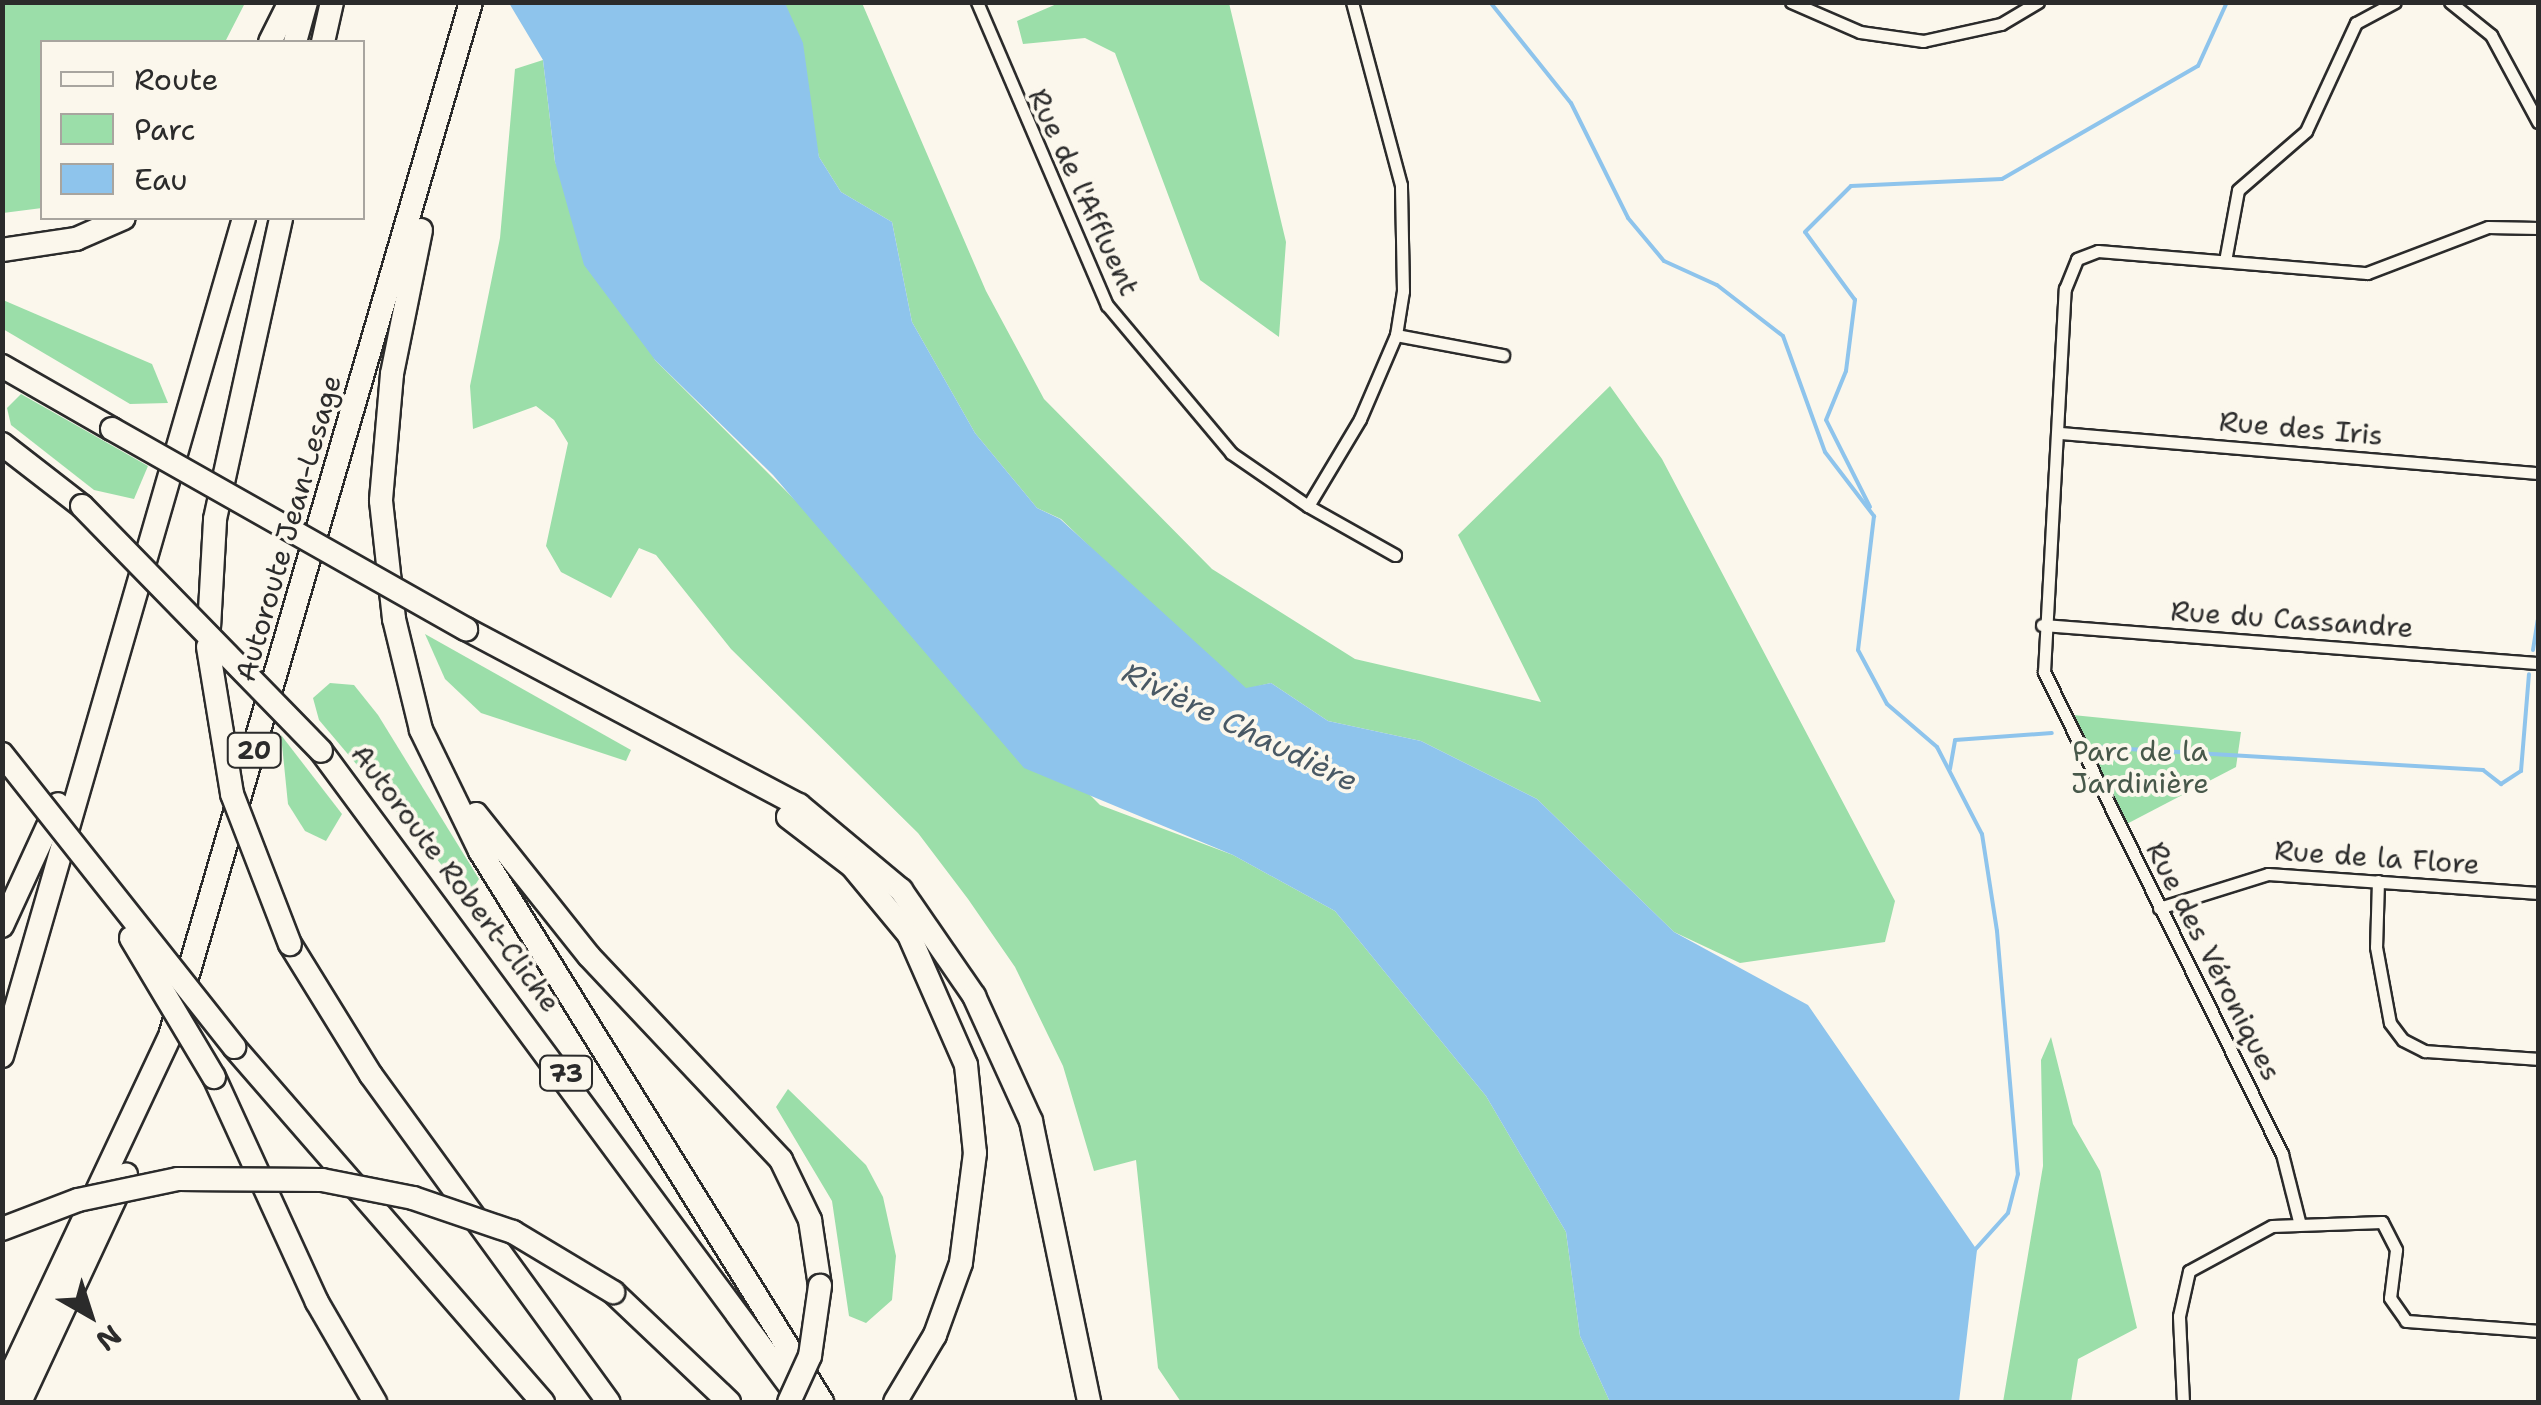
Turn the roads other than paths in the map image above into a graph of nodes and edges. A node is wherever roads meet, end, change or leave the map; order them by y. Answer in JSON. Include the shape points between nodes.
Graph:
{"nodes":[{"id":1,"x":290,"y":2,"type":"edge"},
{"id":2,"x":306,"y":2,"type":"edge"},
{"id":3,"x":332,"y":2,"type":"edge"},
{"id":4,"x":471,"y":2,"type":"edge"},
{"id":5,"x":977,"y":2,"type":"edge"},
{"id":6,"x":1352,"y":2,"type":"edge"},
{"id":7,"x":1792,"y":2,"type":"edge"},
{"id":8,"x":2038,"y":2,"type":"edge"},
{"id":9,"x":2395,"y":2,"type":"edge"},
{"id":10,"x":2450,"y":2,"type":"edge"},
{"id":11,"x":271,"y":40,"type":"edge"},
{"id":12,"x":296,"y":40,"type":"edge"},
{"id":13,"x":323,"y":40,"type":"edge"},
{"id":14,"x":450,"y":85,"type":"junction"},
{"id":15,"x":2538,"y":122,"type":"edge"},
{"id":16,"x":119,"y":220,"type":"edge"},
{"id":17,"x":243,"y":220,"type":"edge"},
{"id":18,"x":281,"y":220,"type":"edge"},
{"id":19,"x":2538,"y":228,"type":"edge"},
{"id":20,"x":2,"y":250,"type":"edge"},
{"id":21,"x":2225,"y":262,"type":"junction"},
{"id":22,"x":1396,"y":335,"type":"junction"},
{"id":23,"x":1503,"y":355,"type":"dead end"},
{"id":24,"x":2,"y":366,"type":"edge"},
{"id":25,"x":2060,"y":433,"type":"junction"},
{"id":26,"x":2,"y":444,"type":"edge"},
{"id":27,"x":2538,"y":473,"type":"edge"},
{"id":28,"x":1308,"y":506,"type":"junction"},
{"id":29,"x":1395,"y":555,"type":"dead end"},
{"id":30,"x":2042,"y":626,"type":"junction"},
{"id":31,"x":518,"y":658,"type":"junction"},
{"id":32,"x":2538,"y":663,"type":"edge"},
{"id":33,"x":406,"y":672,"type":"junction"},
{"id":34,"x":92,"y":728,"type":"junction"},
{"id":35,"x":2,"y":754,"type":"edge"},
{"id":36,"x":76,"y":850,"type":"junction"},
{"id":37,"x":2378,"y":881,"type":"junction"},
{"id":38,"x":2538,"y":893,"type":"edge"},
{"id":39,"x":2159,"y":908,"type":"junction"},
{"id":40,"x":2,"y":926,"type":"edge"},
{"id":41,"x":170,"y":1036,"type":"junction"},
{"id":42,"x":2,"y":1056,"type":"edge"},
{"id":43,"x":2538,"y":1059,"type":"edge"},
{"id":44,"x":2299,"y":1221,"type":"junction"},
{"id":45,"x":2,"y":1229,"type":"edge"},
{"id":46,"x":2538,"y":1331,"type":"edge"},
{"id":47,"x":2,"y":1393,"type":"edge"},
{"id":48,"x":20,"y":1402,"type":"edge"},
{"id":49,"x":375,"y":1402,"type":"edge"},
{"id":50,"x":543,"y":1402,"type":"edge"},
{"id":51,"x":609,"y":1402,"type":"edge"},
{"id":52,"x":729,"y":1402,"type":"edge"},
{"id":53,"x":789,"y":1402,"type":"edge"},
{"id":54,"x":802,"y":1402,"type":"edge"},
{"id":55,"x":822,"y":1402,"type":"edge"},
{"id":56,"x":895,"y":1402,"type":"edge"},
{"id":57,"x":1089,"y":1402,"type":"edge"},
{"id":58,"x":2184,"y":1402,"type":"edge"}],
"edges":[{"from":1,"to":11,"type":"highway"},
{"from":2,"to":12,"type":"highway"},
{"from":3,"to":13,"type":"highway"},
{"from":4,"to":14,"type":"highway","name":"Autoroute Jean-Lesage","number":"20"},
{"from":5,"to":28,"type":"street","name":"Rue de l'Affluent","via":[[1107,305],[1231,452]]},
{"from":6,"to":22,"type":"street","via":[[1401,186]]},
{"from":7,"to":8,"type":"street","via":[[1860,32],[1923,41],[2002,24]]},
{"from":9,"to":21,"type":"street","via":[[2356,23],[2306,131],[2238,190]]},
{"from":10,"to":15,"type":"street","via":[[2491,35]]},
{"from":14,"to":33,"type":"highway","via":[[382,440],[384,555]]},
{"from":14,"to":41,"type":"highway","name":"Autoroute Jean-Lesage","number":"20"},
{"from":16,"to":20,"type":"highway","via":[[76,239]]},
{"from":17,"to":34,"type":"highway"},
{"from":18,"to":51,"type":"highway","bridge":true,"via":[[215,519],[208,648],[232,794],[290,944],[371,1075]]},
{"from":19,"to":21,"type":"street","via":[[2488,226],[2388,272]]},
{"from":21,"to":25,"type":"street","name":"Rue des Véroniques","via":[[2098,252],[2077,259],[2065,289]]},
{"from":22,"to":23,"type":"street"},
{"from":22,"to":28,"type":"street"},
{"from":24,"to":31,"type":"highway","bridge":true},
{"from":25,"to":27,"type":"street","name":"Rue des Iris"},
{"from":25,"to":30,"type":"street","name":"Rue des Véroniques"},
{"from":26,"to":54,"type":"highway","name":"Autoroute Robert-Cliche","number":"73","bridge":true,"via":[[82,506],[322,751]]},
{"from":28,"to":29,"type":"street","name":"Rue de l'Affluent"},
{"from":30,"to":32,"type":"street","name":"Rue du Cassandre"},
{"from":30,"to":39,"type":"street","name":"Rue des Véroniques","via":[[2044,672]]},
{"from":31,"to":56,"type":"highway","via":[[827,844],[883,900],[932,976],[969,1084],[972,1201],[935,1336]]},
{"from":31,"to":57,"type":"highway","via":[[798,805],[901,890],[974,996],[1031,1121]]},
{"from":33,"to":53,"type":"highway","bridge":true,"via":[[461,790],[517,874],[781,1160],[810,1220],[820,1286],[810,1356]]},
{"from":33,"to":55,"type":"highway","via":[[444,786],[480,851]]},
{"from":34,"to":40,"type":"highway"},
{"from":34,"to":42,"type":"highway"},
{"from":35,"to":36,"type":"highway","bridge":true},
{"from":36,"to":49,"type":"highway","bridge":true,"via":[[214,1077],[317,1302]]},
{"from":36,"to":50,"type":"highway","bridge":true,"via":[[234,1047]]},
{"from":37,"to":38,"type":"street","name":"Rue de la Flore"},
{"from":37,"to":39,"type":"street","name":"Rue de la Flore","via":[[2246,876]]},
{"from":37,"to":43,"type":"street","via":[[2376,947],[2390,1023],[2403,1040],[2425,1051]]},
{"from":39,"to":44,"type":"street","name":"Rue des Véroniques","via":[[2282,1154]]},
{"from":41,"to":47,"type":"highway","name":"Autoroute Jean-Lesage","number":"20"},
{"from":41,"to":48,"type":"highway","via":[[108,1225]]},
{"from":44,"to":46,"type":"street","via":[[2354,1217],[2394,1232],[2390,1298],[2406,1320]]},
{"from":44,"to":58,"type":"street","via":[[2272,1226],[2189,1271],[2179,1316]]},
{"from":45,"to":52,"type":"highway","bridge":true,"via":[[78,1200],[178,1179],[322,1180],[413,1198],[513,1232],[613,1292]]}]}
